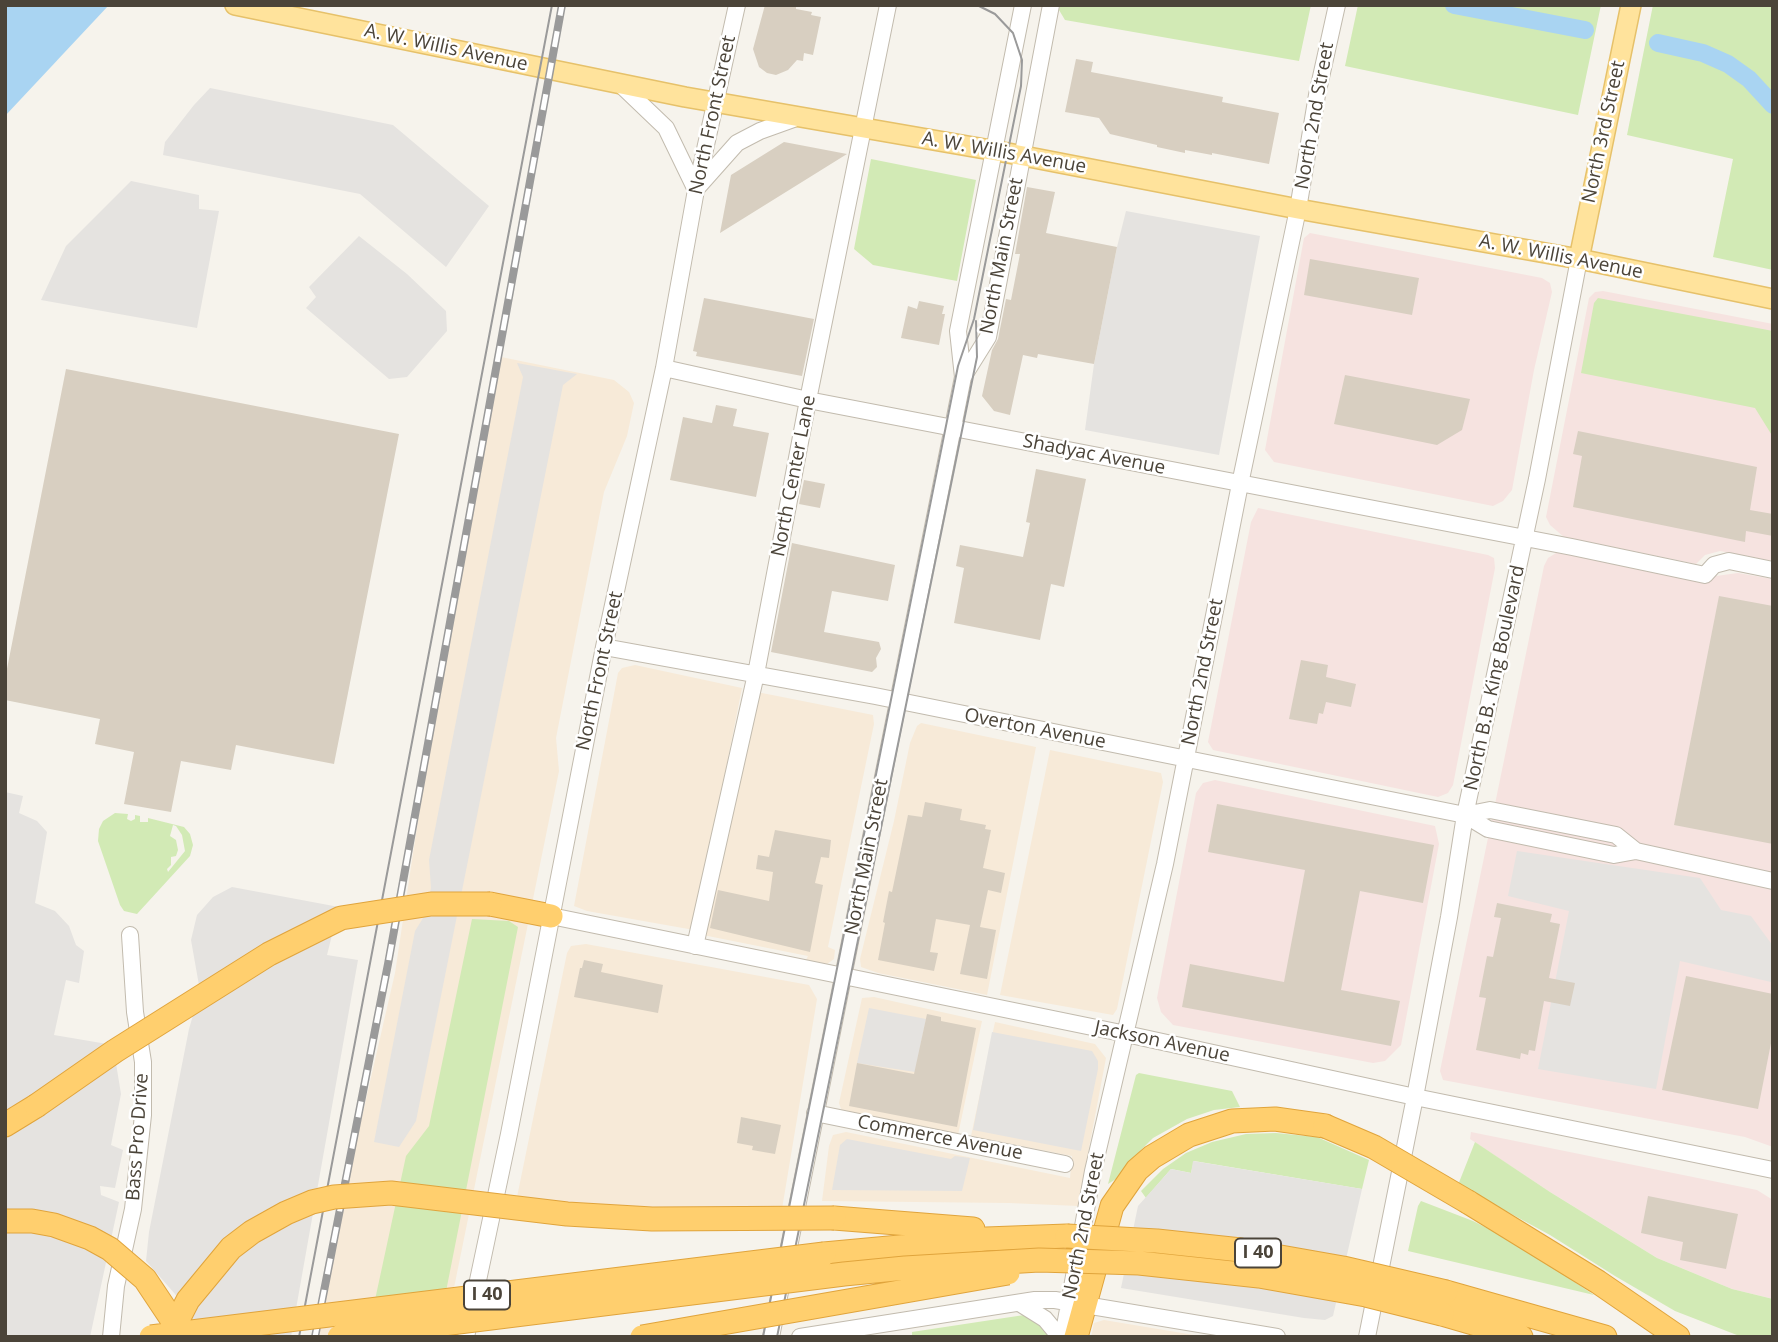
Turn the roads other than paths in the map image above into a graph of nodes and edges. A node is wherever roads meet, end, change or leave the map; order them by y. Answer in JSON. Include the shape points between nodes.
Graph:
{"nodes":[{"id":1,"x":235,"y":5,"type":"edge"},
{"id":2,"x":737,"y":5,"type":"edge"},
{"id":3,"x":888,"y":5,"type":"edge"},
{"id":4,"x":1023,"y":5,"type":"edge"},
{"id":5,"x":1051,"y":5,"type":"edge"},
{"id":6,"x":1337,"y":5,"type":"edge"},
{"id":7,"x":1631,"y":5,"type":"edge"},
{"id":8,"x":620,"y":84,"type":"junction"},
{"id":9,"x":715,"y":101,"type":"junction"},
{"id":10,"x":799,"y":117,"type":"junction"},
{"id":11,"x":862,"y":128,"type":"junction"},
{"id":12,"x":993,"y":150,"type":"junction"},
{"id":13,"x":1022,"y":155,"type":"junction"},
{"id":14,"x":696,"y":190,"type":"junction"},
{"id":15,"x":1298,"y":209,"type":"junction"},
{"id":16,"x":1579,"y":259,"type":"junction"},
{"id":17,"x":1773,"y":299,"type":"edge"},
{"id":18,"x":664,"y":368,"type":"junction"},
{"id":19,"x":963,"y":377,"type":"junction"},
{"id":20,"x":808,"y":400,"type":"junction"},
{"id":21,"x":954,"y":427,"type":"junction"},
{"id":22,"x":1240,"y":484,"type":"junction"},
{"id":23,"x":1525,"y":538,"type":"junction"},
{"id":24,"x":1773,"y":570,"type":"edge"},
{"id":25,"x":604,"y":647,"type":"junction"},
{"id":26,"x":756,"y":674,"type":"junction"},
{"id":27,"x":898,"y":701,"type":"junction"},
{"id":28,"x":1186,"y":759,"type":"junction"},
{"id":29,"x":1465,"y":815,"type":"junction"},
{"id":30,"x":1773,"y":881,"type":"edge"},
{"id":31,"x":551,"y":916,"type":"junction"},
{"id":32,"x":130,"y":935,"type":"dead end"},
{"id":33,"x":695,"y":946,"type":"junction"},
{"id":34,"x":844,"y":976,"type":"junction"},
{"id":35,"x":1126,"y":1034,"type":"junction"},
{"id":36,"x":1415,"y":1097,"type":"junction"},
{"id":37,"x":816,"y":1113,"type":"junction"},
{"id":38,"x":5,"y":1125,"type":"edge"},
{"id":39,"x":1065,"y":1164,"type":"dead end"},
{"id":40,"x":1773,"y":1170,"type":"edge"},
{"id":41,"x":5,"y":1221,"type":"edge"},
{"id":42,"x":1067,"y":1236,"type":"junction"},
{"id":43,"x":1087,"y":1261,"type":"junction"},
{"id":44,"x":1078,"y":1303,"type":"junction"},
{"id":45,"x":1444,"y":1303,"type":"junction"},
{"id":46,"x":1021,"y":1304,"type":"junction"},
{"id":47,"x":111,"y":1337,"type":"edge"},
{"id":48,"x":150,"y":1337,"type":"edge"},
{"id":49,"x":169,"y":1337,"type":"edge"},
{"id":50,"x":177,"y":1337,"type":"edge"},
{"id":51,"x":339,"y":1337,"type":"edge"},
{"id":52,"x":466,"y":1337,"type":"edge"},
{"id":53,"x":642,"y":1337,"type":"edge"},
{"id":54,"x":771,"y":1337,"type":"edge"},
{"id":55,"x":800,"y":1337,"type":"edge"},
{"id":56,"x":1061,"y":1337,"type":"edge"},
{"id":57,"x":1076,"y":1337,"type":"edge"},
{"id":58,"x":1277,"y":1337,"type":"edge"},
{"id":59,"x":1367,"y":1337,"type":"edge"},
{"id":60,"x":1521,"y":1337,"type":"edge"},
{"id":61,"x":1605,"y":1337,"type":"edge"},
{"id":62,"x":1678,"y":1337,"type":"edge"}],
"edges":[{"from":1,"to":8,"type":"main road","name":"A. W. Willis Avenue"},
{"from":2,"to":9,"type":"street","name":"North Front Street"},
{"from":3,"to":11,"type":"street","name":"North Center Lane"},
{"from":4,"to":12,"type":"street","name":"North Main Street"},
{"from":5,"to":13,"type":"street","name":"North Main Street"},
{"from":6,"to":15,"type":"street","name":"North 2nd Street"},
{"from":7,"to":16,"type":"main road","name":"North 3rd Street"},
{"from":8,"to":9,"type":"main road","name":"A. W. Willis Avenue"},
{"from":8,"to":14,"type":"street","via":[[666,128]]},
{"from":9,"to":10,"type":"main road","name":"A. W. Willis Avenue"},
{"from":9,"to":14,"type":"street","name":"North Front Street"},
{"from":10,"to":11,"type":"main road","name":"A. W. Willis Avenue"},
{"from":10,"to":14,"type":"street","via":[[737,143]]},
{"from":11,"to":12,"type":"main road","name":"A. W. Willis Avenue"},
{"from":11,"to":20,"type":"street","name":"North Center Lane"},
{"from":12,"to":13,"type":"main road","name":"A. W. Willis Avenue"},
{"from":12,"to":19,"type":"street","name":"North Main Street","via":[[958,331]]},
{"from":13,"to":15,"type":"main road","name":"A. W. Willis Avenue"},
{"from":13,"to":19,"type":"street","name":"North Main Street","via":[[988,337]]},
{"from":14,"to":18,"type":"street","name":"North Front Street"},
{"from":15,"to":16,"type":"main road","name":"A. W. Willis Avenue"},
{"from":15,"to":22,"type":"street","name":"North 2nd Street"},
{"from":16,"to":17,"type":"main road","name":"A. W. Willis Avenue"},
{"from":16,"to":23,"type":"street","name":"North B.B. King Boulevard"},
{"from":18,"to":20,"type":"street","name":"Shadyac Avenue"},
{"from":18,"to":25,"type":"street","name":"North Front Street"},
{"from":19,"to":21,"type":"street","name":"North Main Street"},
{"from":20,"to":21,"type":"street","name":"Shadyac Avenue"},
{"from":20,"to":26,"type":"street","name":"North Center Lane"},
{"from":21,"to":22,"type":"street","name":"Shadyac Avenue"},
{"from":21,"to":27,"type":"street","name":"North Main Street"},
{"from":22,"to":23,"type":"street","name":"Shadyac Avenue"},
{"from":22,"to":28,"type":"street","name":"North 2nd Street"},
{"from":23,"to":24,"type":"street","name":"Shadyac Avenue","via":[[1705,575],[1714,565],[1729,561]]},
{"from":23,"to":29,"type":"street","name":"North B.B. King Boulevard"},
{"from":25,"to":26,"type":"street","name":"Overton Avenue"},
{"from":25,"to":31,"type":"street","name":"North Front Street"},
{"from":26,"to":27,"type":"street","name":"Overton Avenue"},
{"from":26,"to":33,"type":"street","name":"North Center Lane"},
{"from":27,"to":28,"type":"street","name":"Overton Avenue"},
{"from":27,"to":34,"type":"street","name":"North Main Street"},
{"from":28,"to":29,"type":"street","name":"Overton Avenue"},
{"from":28,"to":35,"type":"street","name":"North 2nd Street"},
{"from":29,"to":30,"type":"street","name":"Overton Avenue","via":[[1490,810],[1603,832],[1616,835],[1636,851]]},
{"from":29,"to":36,"type":"street","name":"North B.B. King Boulevard"},
{"from":31,"to":33,"type":"street","name":"Jackson Avenue"},
{"from":31,"to":38,"type":"highway","bridge":true,"via":[[490,904],[432,904],[341,919],[269,954]]},
{"from":31,"to":52,"type":"street","name":"North Front Street"},
{"from":32,"to":47,"type":"street","name":"Bass Pro Drive","via":[[143,1062],[143,1115],[133,1209],[116,1286]]},
{"from":33,"to":34,"type":"street","name":"Jackson Avenue"},
{"from":34,"to":35,"type":"street","name":"Jackson Avenue"},
{"from":34,"to":37,"type":"street","name":"North Main Street"},
{"from":35,"to":36,"type":"street","name":"Jackson Avenue"},
{"from":35,"to":44,"type":"street","name":"North 2nd Street","via":[[1093,1171]]},
{"from":36,"to":40,"type":"street","name":"Jackson Avenue"},
{"from":36,"to":59,"type":"street","name":"North B.B. King Boulevard"},
{"from":37,"to":39,"type":"street","name":"Commerce Avenue"},
{"from":37,"to":54,"type":"street","name":"North Main Street"},
{"from":41,"to":50,"type":"highway","bridge":true,"via":[[32,1221],[73,1230],[110,1249],[145,1279],[171,1318]]},
{"from":42,"to":45,"type":"highway","number":"I 40","bridge":true,"via":[[1241,1250],[1343,1268]]},
{"from":42,"to":48,"type":"highway","number":"I 40","bridge":true,"via":[[824,1254]]},
{"from":42,"to":49,"type":"highway","bridge":true,"via":[[834,1218],[599,1216],[362,1193],[312,1202],[252,1231],[208,1274]]},
{"from":43,"to":45,"type":"highway","number":"I 40","bridge":true,"via":[[1193,1268]]},
{"from":43,"to":51,"type":"highway","number":"I 40","bridge":true,"via":[[892,1269]]},
{"from":43,"to":53,"type":"highway","bridge":true},
{"from":44,"to":46,"type":"street","via":[[1035,1300]]},
{"from":44,"to":56,"type":"street","name":"North 2nd Street"},
{"from":44,"to":57,"type":"highway"},
{"from":44,"to":58,"type":"street"},
{"from":44,"to":62,"type":"highway","bridge":true,"via":[[1112,1206],[1137,1170],[1189,1135],[1232,1121],[1275,1119],[1325,1126],[1374,1147],[1598,1282]]},
{"from":45,"to":60,"type":"highway","number":"I 40"},
{"from":45,"to":61,"type":"highway","number":"I 40"},
{"from":46,"to":55,"type":"street"},
{"from":46,"to":56,"type":"street","via":[[1045,1319]]}]}
